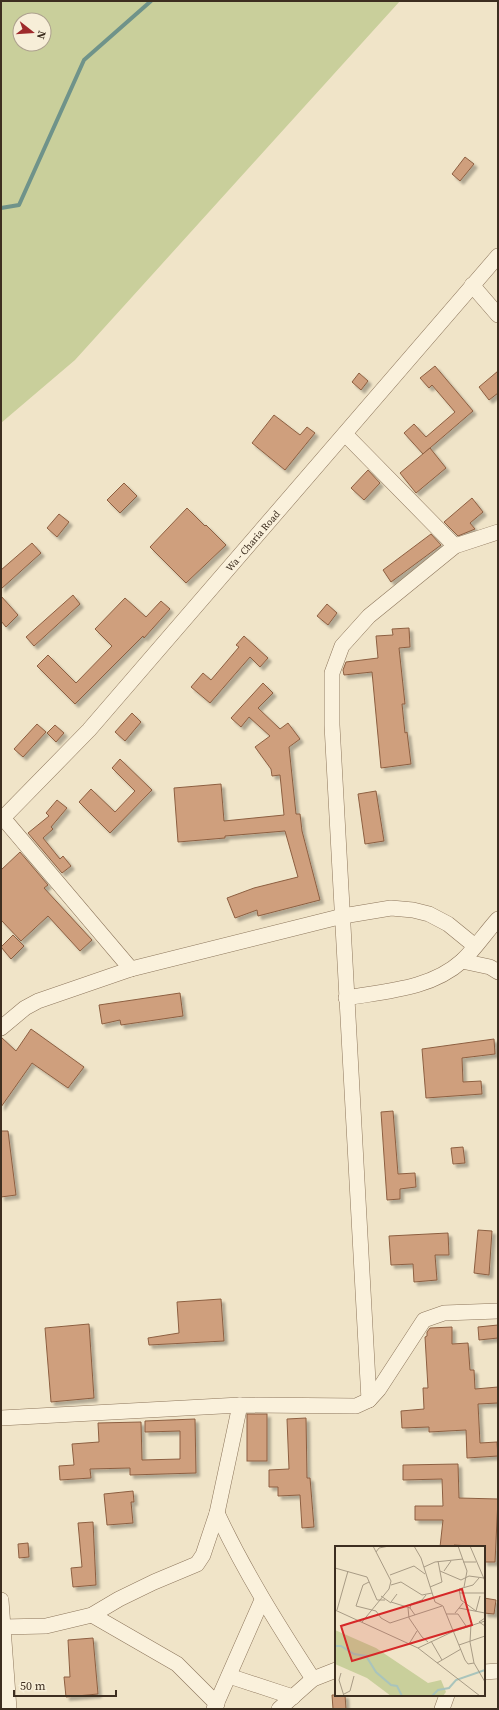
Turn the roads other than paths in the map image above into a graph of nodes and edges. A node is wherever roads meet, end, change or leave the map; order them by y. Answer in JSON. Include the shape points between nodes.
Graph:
{"nodes":[{"id":1,"x":498,"y":256,"type":"edge"},
{"id":2,"x":472,"y":286,"type":"junction"},
{"id":3,"x":498,"y":314,"type":"edge"},
{"id":4,"x":344,"y":434,"type":"junction"},
{"id":5,"x":498,"y":532,"type":"edge"},
{"id":6,"x":455,"y":546,"type":"junction"},
{"id":7,"x":2,"y":819,"type":"edge"},
{"id":8,"x":342,"y":916,"type":"junction"},
{"id":9,"x":498,"y":919,"type":"edge"},
{"id":10,"x":475,"y":946,"type":"junction"},
{"id":11,"x":462,"y":961,"type":"junction"},
{"id":12,"x":131,"y":969,"type":"junction"},
{"id":13,"x":498,"y":972,"type":"edge"},
{"id":14,"x":346,"y":998,"type":"junction"},
{"id":15,"x":1,"y":1028,"type":"edge"},
{"id":16,"x":498,"y":1311,"type":"edge"},
{"id":17,"x":369,"y":1400,"type":"junction"},
{"id":18,"x":240,"y":1404,"type":"junction"},
{"id":19,"x":1,"y":1418,"type":"edge"},
{"id":20,"x":217,"y":1513,"type":"junction"},
{"id":21,"x":1,"y":1600,"type":"edge"},
{"id":22,"x":262,"y":1600,"type":"junction"},
{"id":23,"x":92,"y":1615,"type":"junction"},
{"id":24,"x":3,"y":1627,"type":"junction"},
{"id":25,"x":335,"y":1670,"type":"edge"},
{"id":26,"x":485,"y":1672,"type":"edge"},
{"id":27,"x":498,"y":1672,"type":"edge"},
{"id":28,"x":230,"y":1676,"type":"junction"},
{"id":29,"x":313,"y":1679,"type":"junction"},
{"id":30,"x":447,"y":1696,"type":"edge"},
{"id":31,"x":6,"y":1697,"type":"edge"},
{"id":32,"x":293,"y":1697,"type":"junction"},
{"id":33,"x":215,"y":1707,"type":"edge"},
{"id":34,"x":279,"y":1709,"type":"edge"},
{"id":35,"x":442,"y":1709,"type":"edge"}],
"edges":[{"from":1,"to":2,"type":"street","name":"Wa - Charia Road"},
{"from":2,"to":3,"type":"street"},
{"from":2,"to":4,"type":"street","name":"Wa - Charia Road"},
{"from":4,"to":6,"type":"street"},
{"from":4,"to":7,"type":"street","name":"Wa - Charia Road","via":[[89,730]]},
{"from":5,"to":6,"type":"street"},
{"from":6,"to":8,"type":"street","via":[[369,616],[342,646],[332,672],[332,725]]},
{"from":7,"to":12,"type":"street"},
{"from":8,"to":10,"type":"street","via":[[391,908],[413,910],[429,914],[448,924]]},
{"from":8,"to":12,"type":"street"},
{"from":8,"to":14,"type":"street"},
{"from":9,"to":10,"type":"street"},
{"from":10,"to":11,"type":"street"},
{"from":11,"to":13,"type":"street","via":[[490,967]]},
{"from":11,"to":14,"type":"street","via":[[440,977],[410,987]]},
{"from":12,"to":15,"type":"street","via":[[38,1001],[25,1008]]},
{"from":14,"to":17,"type":"street"},
{"from":16,"to":17,"type":"street","via":[[444,1313],[424,1320],[379,1389]]},
{"from":17,"to":18,"type":"street","via":[[356,1406]]},
{"from":18,"to":19,"type":"street"},
{"from":18,"to":20,"type":"street"},
{"from":20,"to":22,"type":"street"},
{"from":20,"to":23,"type":"street","via":[[203,1555],[197,1564],[119,1599]]},
{"from":21,"to":24,"type":"street"},
{"from":22,"to":28,"type":"street"},
{"from":22,"to":29,"type":"street"},
{"from":23,"to":24,"type":"street","via":[[46,1626]]},
{"from":23,"to":33,"type":"street","via":[[177,1664]]},
{"from":24,"to":31,"type":"street"},
{"from":25,"to":29,"type":"street"},
{"from":26,"to":27,"type":"street"},
{"from":28,"to":32,"type":"street"},
{"from":28,"to":33,"type":"street"},
{"from":29,"to":32,"type":"street"},
{"from":30,"to":35,"type":"street"},
{"from":32,"to":34,"type":"street"}]}
